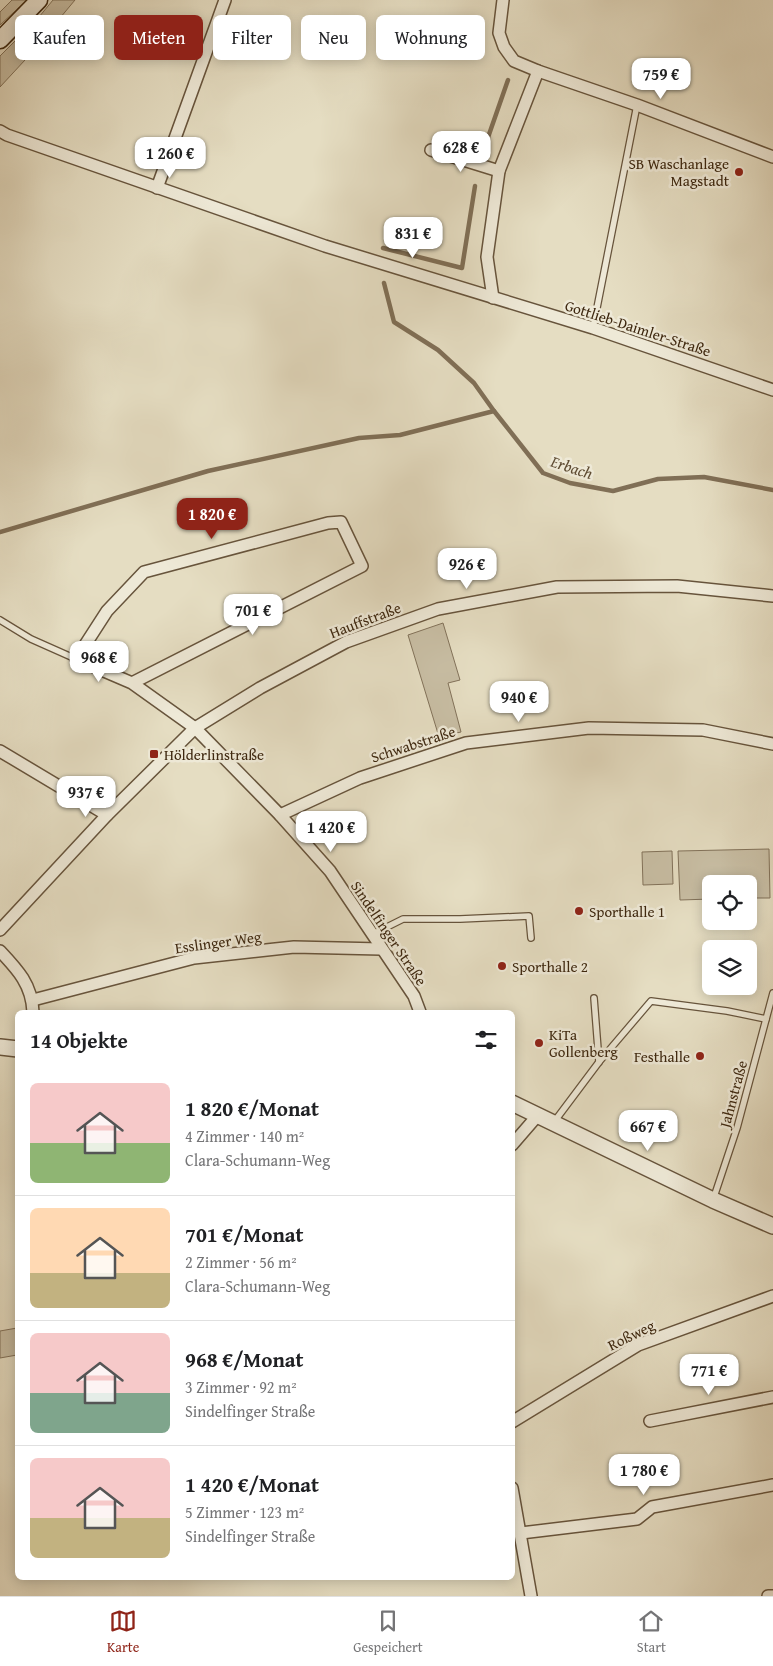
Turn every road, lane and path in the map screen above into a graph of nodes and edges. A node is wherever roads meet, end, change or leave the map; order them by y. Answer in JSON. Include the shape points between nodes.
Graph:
{"nodes":[{"id":1,"x":39,"y":0,"type":"edge"},
{"id":2,"x":225,"y":0,"type":"edge"},
{"id":3,"x":503,"y":0,"type":"edge"},
{"id":4,"x":0,"y":40,"type":"edge"},
{"id":5,"x":538,"y":71,"type":"junction"},
{"id":6,"x":637,"y":105,"type":"junction"},
{"id":7,"x":0,"y":131,"type":"edge"},
{"id":8,"x":431,"y":150,"type":"dead end"},
{"id":9,"x":773,"y":157,"type":"edge"},
{"id":10,"x":499,"y":171,"type":"junction"},
{"id":11,"x":156,"y":188,"type":"junction"},
{"id":12,"x":493,"y":298,"type":"junction"},
{"id":13,"x":594,"y":328,"type":"junction"},
{"id":14,"x":773,"y":390,"type":"edge"},
{"id":15,"x":773,"y":596,"type":"edge"},
{"id":16,"x":0,"y":620,"type":"edge"},
{"id":17,"x":76,"y":659,"type":"junction"},
{"id":18,"x":132,"y":683,"type":"junction"},
{"id":19,"x":195,"y":728,"type":"junction"},
{"id":20,"x":773,"y":744,"type":"edge"},
{"id":21,"x":0,"y":752,"type":"edge"},
{"id":22,"x":107,"y":815,"type":"junction"},
{"id":23,"x":280,"y":815,"type":"junction"},
{"id":24,"x":0,"y":930,"type":"edge"},
{"id":25,"x":371,"y":935,"type":"junction"},
{"id":26,"x":531,"y":938,"type":"dead end"},
{"id":27,"x":0,"y":950,"type":"edge"},
{"id":28,"x":381,"y":950,"type":"junction"},
{"id":29,"x":773,"y":993,"type":"edge"},
{"id":30,"x":594,"y":998,"type":"dead end"},
{"id":31,"x":33,"y":1000,"type":"junction"},
{"id":32,"x":33,"y":1010,"type":"edge"},
{"id":33,"x":419,"y":1010,"type":"edge"},
{"id":34,"x":766,"y":1019,"type":"junction"},
{"id":35,"x":0,"y":1047,"type":"edge"},
{"id":36,"x":15,"y":1049,"type":"edge"},
{"id":37,"x":599,"y":1062,"type":"junction"},
{"id":38,"x":515,"y":1104,"type":"edge"},
{"id":39,"x":538,"y":1115,"type":"junction"},
{"id":40,"x":554,"y":1122,"type":"junction"},
{"id":41,"x":515,"y":1142,"type":"edge"},
{"id":42,"x":713,"y":1200,"type":"junction"},
{"id":43,"x":773,"y":1226,"type":"edge"},
{"id":44,"x":773,"y":1296,"type":"edge"},
{"id":45,"x":773,"y":1397,"type":"edge"},
{"id":46,"x":515,"y":1420,"type":"edge"},
{"id":47,"x":650,"y":1421,"type":"dead end"},
{"id":48,"x":773,"y":1485,"type":"edge"},
{"id":49,"x":515,"y":1503,"type":"edge"},
{"id":50,"x":521,"y":1533,"type":"junction"},
{"id":51,"x":531,"y":1596,"type":"edge"},
{"id":52,"x":768,"y":1596,"type":"edge"},
{"id":53,"x":773,"y":1596,"type":"edge"}],
"edges":[{"from":1,"to":4,"type":"main road"},
{"from":2,"to":11,"type":"street"},
{"from":3,"to":5,"type":"street","via":[[499,33],[504,47],[514,61]]},
{"from":5,"to":6,"type":"street"},
{"from":5,"to":10,"type":"street"},
{"from":6,"to":9,"type":"street"},
{"from":6,"to":13,"type":"lane"},
{"from":7,"to":11,"type":"street","name":"Gottlieb-Daimler-Straße"},
{"from":8,"to":10,"type":"street"},
{"from":10,"to":12,"type":"street","via":[[487,257]]},
{"from":11,"to":12,"type":"street","name":"Gottlieb-Daimler-Straße","via":[[325,246]]},
{"from":12,"to":13,"type":"street","name":"Gottlieb-Daimler-Straße"},
{"from":13,"to":14,"type":"street","name":"Gottlieb-Daimler-Straße"},
{"from":15,"to":19,"type":"street","name":"Hauffstraße","via":[[677,586],[557,587],[438,609],[346,642],[260,688]]},
{"from":16,"to":17,"type":"lane","name":"Sindelfinger Straße","via":[[31,639]]},
{"from":17,"to":18,"type":"street","name":"Sindelfinger Straße"},
{"from":17,"to":18,"type":"street","via":[[107,611],[144,572],[341,522],[362,566]]},
{"from":18,"to":19,"type":"street","name":"Sindelfinger Straße"},
{"from":19,"to":22,"type":"street"},
{"from":19,"to":23,"type":"street","name":"Sindelfinger Straße"},
{"from":20,"to":23,"type":"street","name":"Schwabstraße","via":[[703,730],[589,728],[466,743],[360,778]]},
{"from":21,"to":22,"type":"street"},
{"from":22,"to":24,"type":"street"},
{"from":23,"to":25,"type":"street","name":"Sindelfinger Straße","via":[[330,871]]},
{"from":25,"to":26,"type":"lane","via":[[403,919],[529,916]]},
{"from":25,"to":28,"type":"street","name":"Sindelfinger Straße"},
{"from":27,"to":31,"type":"street","via":[[16,967]]},
{"from":28,"to":31,"type":"street","name":"Esslinger Weg","via":[[294,947],[194,958]]},
{"from":28,"to":33,"type":"street","name":"Sindelfinger Straße","via":[[414,996]]},
{"from":29,"to":34,"type":"lane","name":"Jahnstraße"},
{"from":30,"to":37,"type":"lane"},
{"from":31,"to":32,"type":"street"},
{"from":34,"to":37,"type":"lane","via":[[651,1001]]},
{"from":34,"to":42,"type":"lane","name":"Jahnstraße","via":[[737,1128]]},
{"from":35,"to":36,"type":"street"},
{"from":37,"to":40,"type":"lane"},
{"from":38,"to":39,"type":"street"},
{"from":39,"to":40,"type":"street"},
{"from":39,"to":41,"type":"street"},
{"from":40,"to":42,"type":"street"},
{"from":42,"to":43,"type":"street"},
{"from":44,"to":46,"type":"street","name":"Roßweg","via":[[638,1345]]},
{"from":45,"to":47,"type":"street"},
{"from":48,"to":50,"type":"street","via":[[652,1507],[637,1519]]},
{"from":49,"to":50,"type":"street"},
{"from":50,"to":51,"type":"street"},
{"from":52,"to":53,"type":"street"}]}
